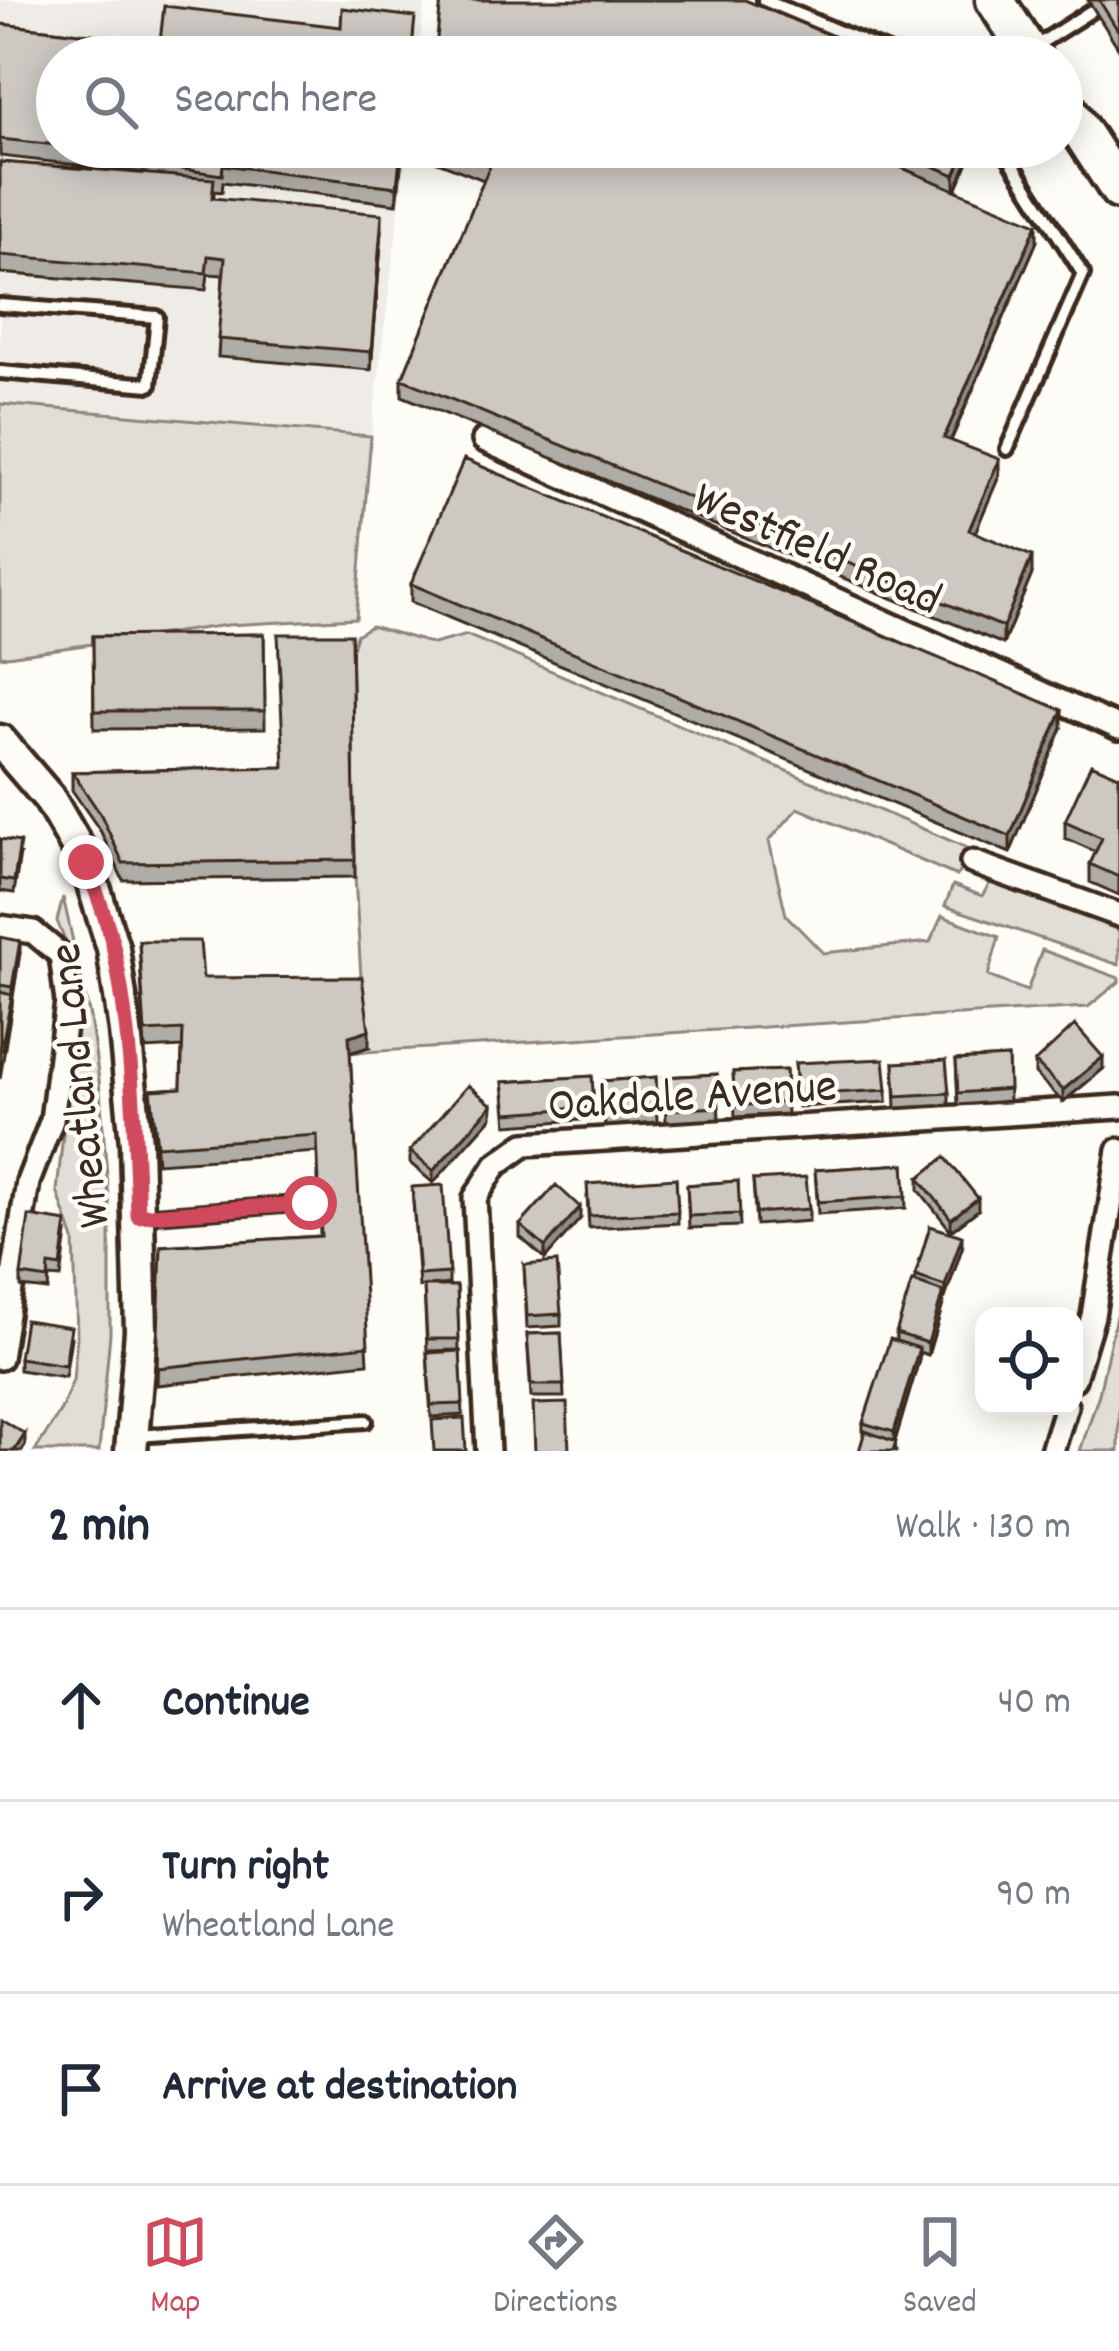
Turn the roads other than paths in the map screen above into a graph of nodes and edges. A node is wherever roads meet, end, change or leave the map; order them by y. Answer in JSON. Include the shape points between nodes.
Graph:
{"nodes":[{"id":1,"x":764,"y":0,"type":"edge"},
{"id":2,"x":995,"y":0,"type":"edge"},
{"id":3,"x":1091,"y":11,"type":"dead end"},
{"id":4,"x":850,"y":36,"type":"edge"},
{"id":5,"x":1018,"y":36,"type":"edge"},
{"id":6,"x":1056,"y":36,"type":"edge"},
{"id":7,"x":1083,"y":134,"type":"edge"},
{"id":8,"x":1015,"y":168,"type":"edge"},
{"id":9,"x":1119,"y":190,"type":"edge"},
{"id":10,"x":0,"y":305,"type":"edge"},
{"id":11,"x":0,"y":372,"type":"edge"},
{"id":12,"x":484,"y":440,"type":"dead end"},
{"id":13,"x":1007,"y":449,"type":"dead end"},
{"id":14,"x":1119,"y":728,"type":"edge"},
{"id":15,"x":0,"y":740,"type":"edge"},
{"id":16,"x":972,"y":862,"type":"dead end"},
{"id":17,"x":1119,"y":915,"type":"edge"},
{"id":18,"x":0,"y":928,"type":"edge"},
{"id":19,"x":1119,"y":1106,"type":"edge"},
{"id":20,"x":1119,"y":1150,"type":"edge"},
{"id":21,"x":310,"y":1203,"type":"dead end"},
{"id":22,"x":138,"y":1216,"type":"junction"},
{"id":23,"x":1083,"y":1349,"type":"edge"},
{"id":24,"x":0,"y":1358,"type":"edge"},
{"id":25,"x":1063,"y":1415,"type":"edge"},
{"id":26,"x":366,"y":1420,"type":"dead end"},
{"id":27,"x":132,"y":1444,"type":"edge"},
{"id":28,"x":488,"y":1451,"type":"edge"},
{"id":29,"x":1052,"y":1451,"type":"edge"}],
"edges":[{"from":1,"to":4,"type":"lane"},
{"from":2,"to":5,"type":"highway"},
{"from":3,"to":6,"type":"lane"},
{"from":7,"to":9,"type":"highway"},
{"from":8,"to":13,"type":"lane","via":[[1083,274]]},
{"from":10,"to":11,"type":"lane","via":[[157,317],[150,385]]},
{"from":12,"to":14,"type":"street","name":"Westfield Road"},
{"from":15,"to":22,"type":"main road","name":"Wheatland Lane","via":[[49,798],[86,862],[113,948]]},
{"from":16,"to":17,"type":"street"},
{"from":18,"to":24,"type":"street","via":[[33,932],[61,955],[67,1002],[52,1120],[28,1182]]},
{"from":19,"to":28,"type":"street","name":"Oakdale Avenue","via":[[525,1144],[496,1165],[475,1198]]},
{"from":20,"to":23,"type":"street"},
{"from":21,"to":22,"type":"lane"},
{"from":22,"to":27,"type":"main road","name":"Wheatland Lane"},
{"from":25,"to":29,"type":"street"},
{"from":26,"to":27,"type":"lane"}]}
